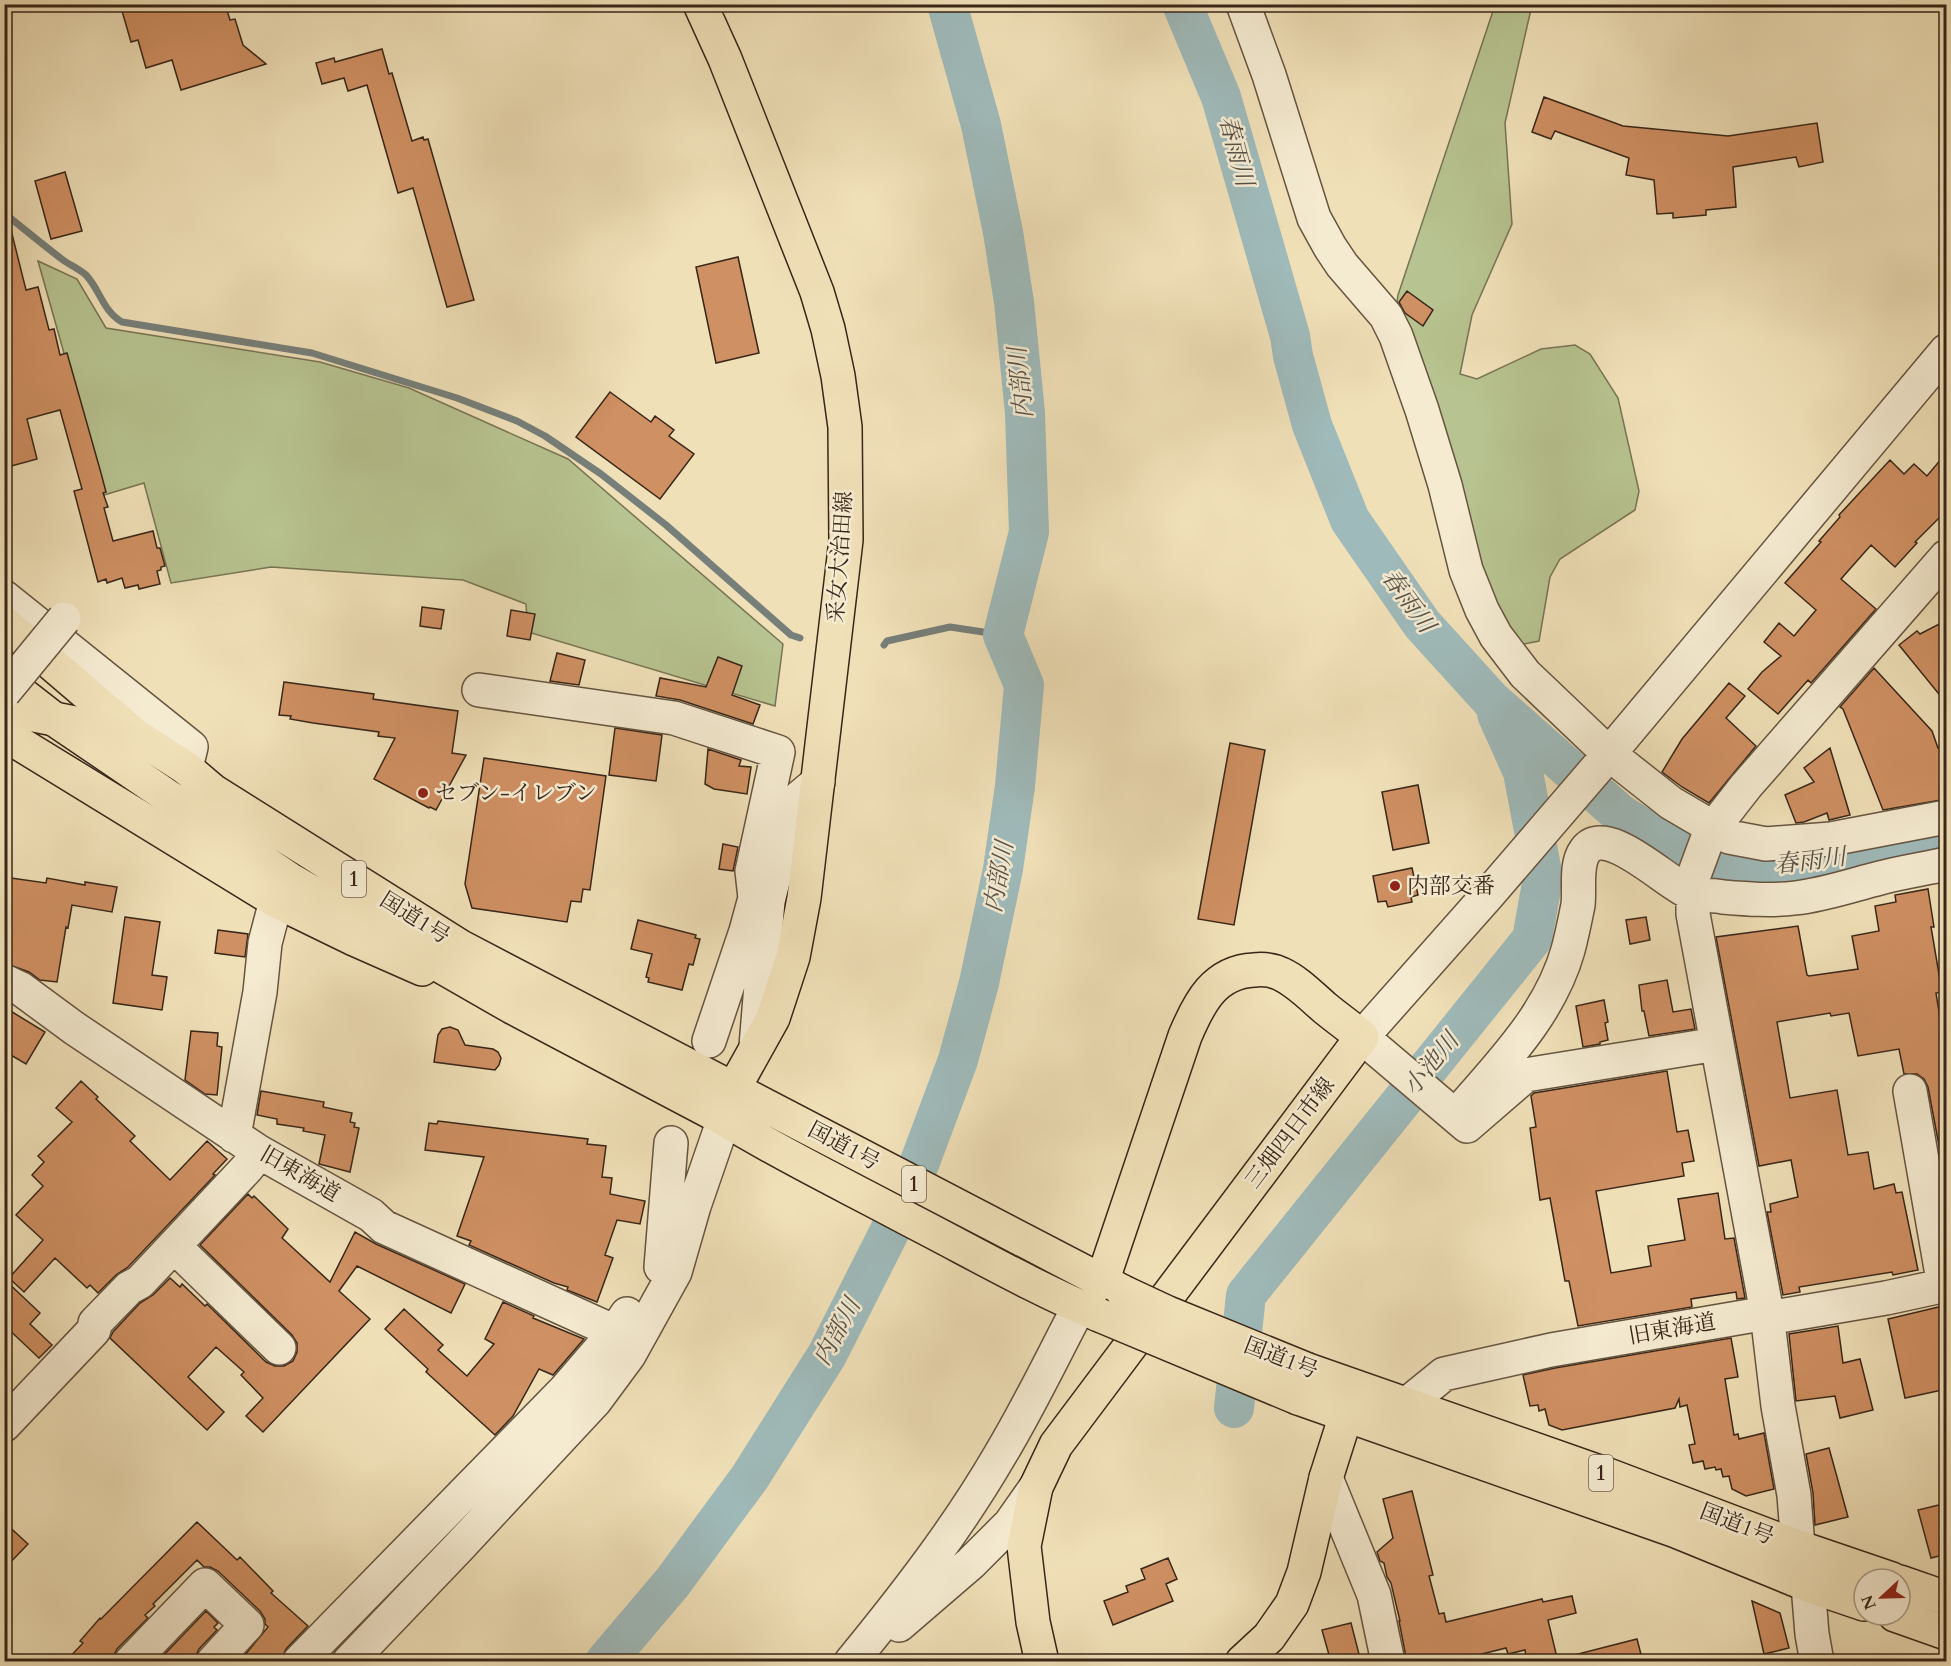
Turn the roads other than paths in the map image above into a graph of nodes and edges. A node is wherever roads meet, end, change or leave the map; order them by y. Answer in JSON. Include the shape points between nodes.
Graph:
{"nodes":[{"id":1,"x":700,"y":4,"type":"edge"},
{"id":2,"x":1243,"y":4,"type":"edge"},
{"id":3,"x":1947,"y":351,"type":"edge"},
{"id":4,"x":1947,"y":557,"type":"edge"},
{"id":5,"x":4,"y":597,"type":"edge"},
{"id":6,"x":64,"y":619,"type":"dead end"},
{"id":7,"x":4,"y":623,"type":"edge"},
{"id":8,"x":4,"y":680,"type":"edge"},
{"id":9,"x":479,"y":690,"type":"dead end"},
{"id":10,"x":4,"y":692,"type":"edge"},
{"id":11,"x":4,"y":709,"type":"edge"},
{"id":12,"x":54,"y":719,"type":"junction"},
{"id":13,"x":4,"y":734,"type":"edge"},
{"id":14,"x":135,"y":735,"type":"junction"},
{"id":15,"x":1604,"y":761,"type":"junction"},
{"id":16,"x":186,"y":768,"type":"junction"},
{"id":17,"x":818,"y":782,"type":"junction"},
{"id":18,"x":1947,"y":817,"type":"edge"},
{"id":19,"x":1710,"y":833,"type":"junction"},
{"id":20,"x":1947,"y":864,"type":"edge"},
{"id":21,"x":1692,"y":885,"type":"junction"},
{"id":22,"x":762,"y":900,"type":"junction"},
{"id":23,"x":276,"y":901,"type":"junction"},
{"id":24,"x":4,"y":981,"type":"edge"},
{"id":25,"x":512,"y":1007,"type":"junction"},
{"id":26,"x":709,"y":1041,"type":"dead end"},
{"id":27,"x":1717,"y":1044,"type":"junction"},
{"id":28,"x":756,"y":1046,"type":"junction"},
{"id":29,"x":1374,"y":1046,"type":"junction"},
{"id":30,"x":1910,"y":1091,"type":"dead end"},
{"id":31,"x":729,"y":1103,"type":"junction"},
{"id":32,"x":1454,"y":1115,"type":"junction"},
{"id":33,"x":671,"y":1143,"type":"dead end"},
{"id":34,"x":247,"y":1144,"type":"junction"},
{"id":35,"x":174,"y":1246,"type":"junction"},
{"id":36,"x":668,"y":1269,"type":"junction"},
{"id":37,"x":1945,"y":1286,"type":"edge"},
{"id":38,"x":1112,"y":1287,"type":"junction"},
{"id":39,"x":1089,"y":1311,"type":"junction"},
{"id":40,"x":1767,"y":1312,"type":"junction"},
{"id":41,"x":615,"y":1332,"type":"junction"},
{"id":42,"x":279,"y":1348,"type":"dead end"},
{"id":43,"x":1303,"y":1384,"type":"junction"},
{"id":44,"x":1407,"y":1404,"type":"junction"},
{"id":45,"x":1346,"y":1415,"type":"junction"},
{"id":46,"x":4,"y":1425,"type":"edge"},
{"id":47,"x":1326,"y":1478,"type":"junction"},
{"id":48,"x":1036,"y":1486,"type":"junction"},
{"id":49,"x":1797,"y":1547,"type":"junction"},
{"id":50,"x":1856,"y":1567,"type":"edge"},
{"id":51,"x":1808,"y":1585,"type":"junction"},
{"id":52,"x":1912,"y":1586,"type":"edge"},
{"id":53,"x":1947,"y":1598,"type":"edge"},
{"id":54,"x":1852,"y":1600,"type":"edge"},
{"id":55,"x":1912,"y":1621,"type":"edge"},
{"id":56,"x":1947,"y":1633,"type":"edge"},
{"id":57,"x":131,"y":1662,"type":"edge"},
{"id":58,"x":213,"y":1662,"type":"edge"},
{"id":59,"x":299,"y":1662,"type":"edge"},
{"id":60,"x":349,"y":1662,"type":"edge"},
{"id":61,"x":852,"y":1662,"type":"edge"},
{"id":62,"x":1042,"y":1662,"type":"edge"},
{"id":63,"x":1242,"y":1662,"type":"edge"},
{"id":64,"x":1388,"y":1662,"type":"edge"},
{"id":65,"x":1817,"y":1662,"type":"edge"}],
"edges":[{"from":1,"to":17,"type":"main road","name":"采女大治田線","via":[[817,292],[838,376],[845,427],[846,540]]},
{"from":2,"to":15,"type":"street","via":[[1314,218],[1342,265],[1386,316],[1396,336],[1445,485],[1466,570],[1482,610],[1525,674]]},
{"from":3,"to":15,"type":"street"},
{"from":4,"to":19,"type":"street","via":[[1746,786]]},
{"from":5,"to":16,"type":"street","via":[[191,747]]},
{"from":6,"to":10,"type":"street","bridge":true},
{"from":7,"to":14,"type":"main road","name":"国道1号","number":"1"},
{"from":8,"to":12,"type":"main road","name":"国道1号","number":"1"},
{"from":9,"to":22,"type":"street","via":[[674,718],[778,752],[752,871]]},
{"from":11,"to":12,"type":"main road"},
{"from":12,"to":14,"type":"main road"},
{"from":12,"to":25,"type":"main road","name":"国道1号","number":"1","via":[[289,879]]},
{"from":13,"to":23,"type":"main road"},
{"from":14,"to":16,"type":"main road","name":"国道1号","number":"1"},
{"from":15,"to":19,"type":"street"},
{"from":15,"to":29,"type":"street","via":[[1488,895]]},
{"from":16,"to":31,"type":"main road","name":"国道1号","number":"1","via":[[213,790],[461,947]]},
{"from":17,"to":22,"type":"street","via":[[801,797]]},
{"from":17,"to":28,"type":"main road","name":"采女大治田線","via":[[794,957],[773,1018]]},
{"from":18,"to":19,"type":"street","via":[[1831,839],[1766,844]]},
{"from":19,"to":21,"type":"street"},
{"from":20,"to":21,"type":"street","via":[[1795,898],[1748,900]]},
{"from":21,"to":27,"type":"street","via":[[1693,914]]},
{"from":21,"to":32,"type":"street","via":[[1614,845],[1591,845],[1582,859],[1570,941],[1551,994],[1527,1031]]},
{"from":22,"to":26,"type":"street","via":[[746,931]]},
{"from":22,"to":28,"type":"street"},
{"from":23,"to":25,"type":"main road"},
{"from":23,"to":34,"type":"street","via":[[265,943]]},
{"from":24,"to":34,"type":"street","name":"旧東海道"},
{"from":25,"to":31,"type":"main road","name":"国道1号","number":"1"},
{"from":27,"to":32,"type":"street","via":[[1526,1075],[1467,1126]]},
{"from":27,"to":40,"type":"street"},
{"from":28,"to":31,"type":"main road","name":"采女大治田線"},
{"from":29,"to":32,"type":"street"},
{"from":29,"to":38,"type":"main road","via":[[1279,972],[1242,970],[1213,987],[1198,1006],[1185,1036]]},
{"from":29,"to":48,"type":"main road","name":"三畑四日市線","via":[[1056,1445]]},
{"from":30,"to":37,"type":"street"},
{"from":31,"to":36,"type":"street"},
{"from":31,"to":38,"type":"main road","name":"国道1号","number":"1","via":[[764,1105]]},
{"from":31,"to":39,"type":"main road","name":"国道1号","number":"1","via":[[755,1138]]},
{"from":33,"to":36,"type":"street"},
{"from":34,"to":35,"type":"street","via":[[247,1168]]},
{"from":34,"to":41,"type":"street","name":"旧東海道","via":[[371,1215],[384,1227]]},
{"from":35,"to":42,"type":"street"},
{"from":35,"to":46,"type":"street","via":[[95,1323],[94,1330]]},
{"from":36,"to":41,"type":"street"},
{"from":36,"to":60,"type":"street","via":[[629,1355],[595,1401]]},
{"from":37,"to":40,"type":"street","name":"旧東海道","via":[[1779,1316]]},
{"from":38,"to":43,"type":"main road","name":"国道1号","number":"1","bridge":true},
{"from":39,"to":43,"type":"main road","name":"国道1号","number":"1","bridge":true},
{"from":39,"to":61,"type":"street","via":[[970,1505]]},
{"from":40,"to":44,"type":"street","name":"旧東海道","via":[[1551,1350],[1444,1374]]},
{"from":40,"to":49,"type":"street","via":[[1794,1495]]},
{"from":41,"to":59,"type":"street","via":[[565,1390]]},
{"from":43,"to":44,"type":"main road","name":"国道1号","number":"1"},
{"from":43,"to":45,"type":"main road","name":"国道1号","number":"1"},
{"from":44,"to":49,"type":"main road","name":"国道1号","number":"1"},
{"from":45,"to":47,"type":"main road"},
{"from":45,"to":51,"type":"main road","name":"国道1号","number":"1","via":[[1676,1532]]},
{"from":47,"to":63,"type":"main road","via":[[1304,1572],[1292,1604],[1269,1637]]},
{"from":47,"to":64,"type":"street","via":[[1374,1595]]},
{"from":48,"to":61,"type":"street","via":[[1010,1524],[971,1563]]},
{"from":48,"to":62,"type":"main road","name":"三畑四日市線","via":[[1024,1546]]},
{"from":49,"to":50,"type":"main road","name":"国道1号","number":"1"},
{"from":49,"to":51,"type":"street"},
{"from":51,"to":54,"type":"main road","name":"国道1号","number":"1"},
{"from":51,"to":65,"type":"street"},
{"from":52,"to":53,"type":"main road"},
{"from":55,"to":56,"type":"main road"},
{"from":57,"to":58,"type":"street","via":[[205,1585],[247,1625]]}]}
